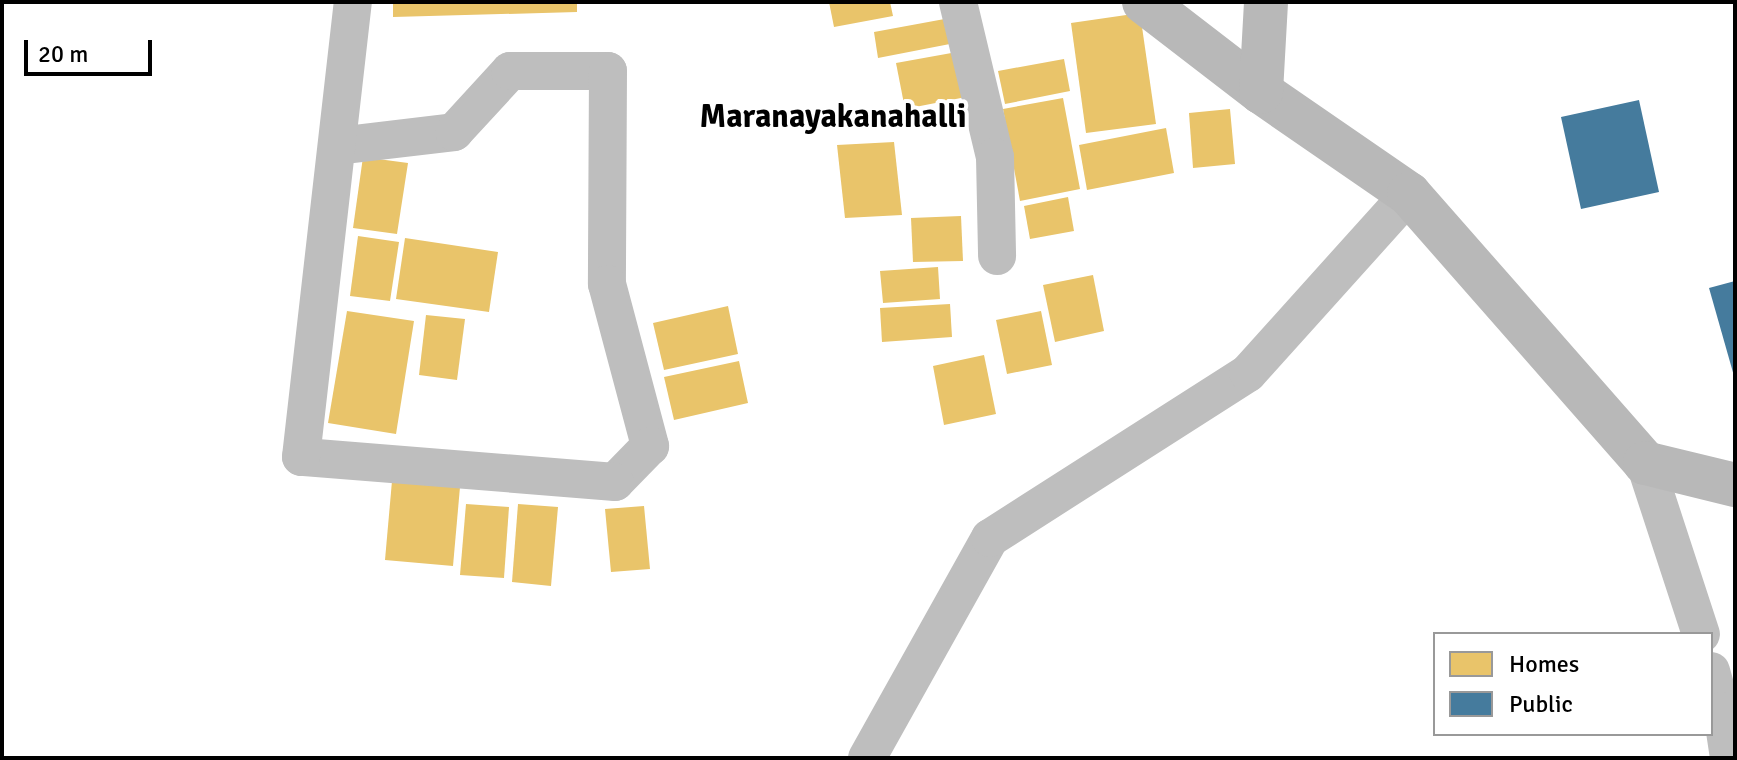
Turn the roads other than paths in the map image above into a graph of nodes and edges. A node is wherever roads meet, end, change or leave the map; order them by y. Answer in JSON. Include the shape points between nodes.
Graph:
{"nodes":[{"id":1,"x":353,"y":2,"type":"edge"},
{"id":2,"x":958,"y":2,"type":"edge"},
{"id":3,"x":1144,"y":2,"type":"edge"},
{"id":4,"x":1266,"y":2,"type":"edge"},
{"id":5,"x":1261,"y":92,"type":"junction"},
{"id":6,"x":337,"y":146,"type":"junction"},
{"id":7,"x":1409,"y":194,"type":"junction"},
{"id":8,"x":997,"y":256,"type":"dead end"},
{"id":9,"x":1645,"y":463,"type":"junction"},
{"id":10,"x":1735,"y":485,"type":"edge"},
{"id":11,"x":1700,"y":632,"type":"edge"},
{"id":12,"x":1713,"y":678,"type":"edge"},
{"id":13,"x":867,"y":758,"type":"edge"},
{"id":14,"x":1729,"y":758,"type":"edge"}],
"edges":[{"from":1,"to":6,"type":"street"},
{"from":2,"to":8,"type":"street","via":[[995,157]]},
{"from":3,"to":5,"type":"street"},
{"from":4,"to":5,"type":"street"},
{"from":5,"to":7,"type":"street"},
{"from":6,"to":6,"type":"street","via":[[301,457],[615,482],[650,446],[607,284],[608,71],[510,71],[454,132]]},
{"from":7,"to":9,"type":"street"},
{"from":7,"to":13,"type":"street","via":[[1248,373],[990,538]]},
{"from":9,"to":10,"type":"street"},
{"from":9,"to":11,"type":"street"},
{"from":12,"to":14,"type":"street"}]}
